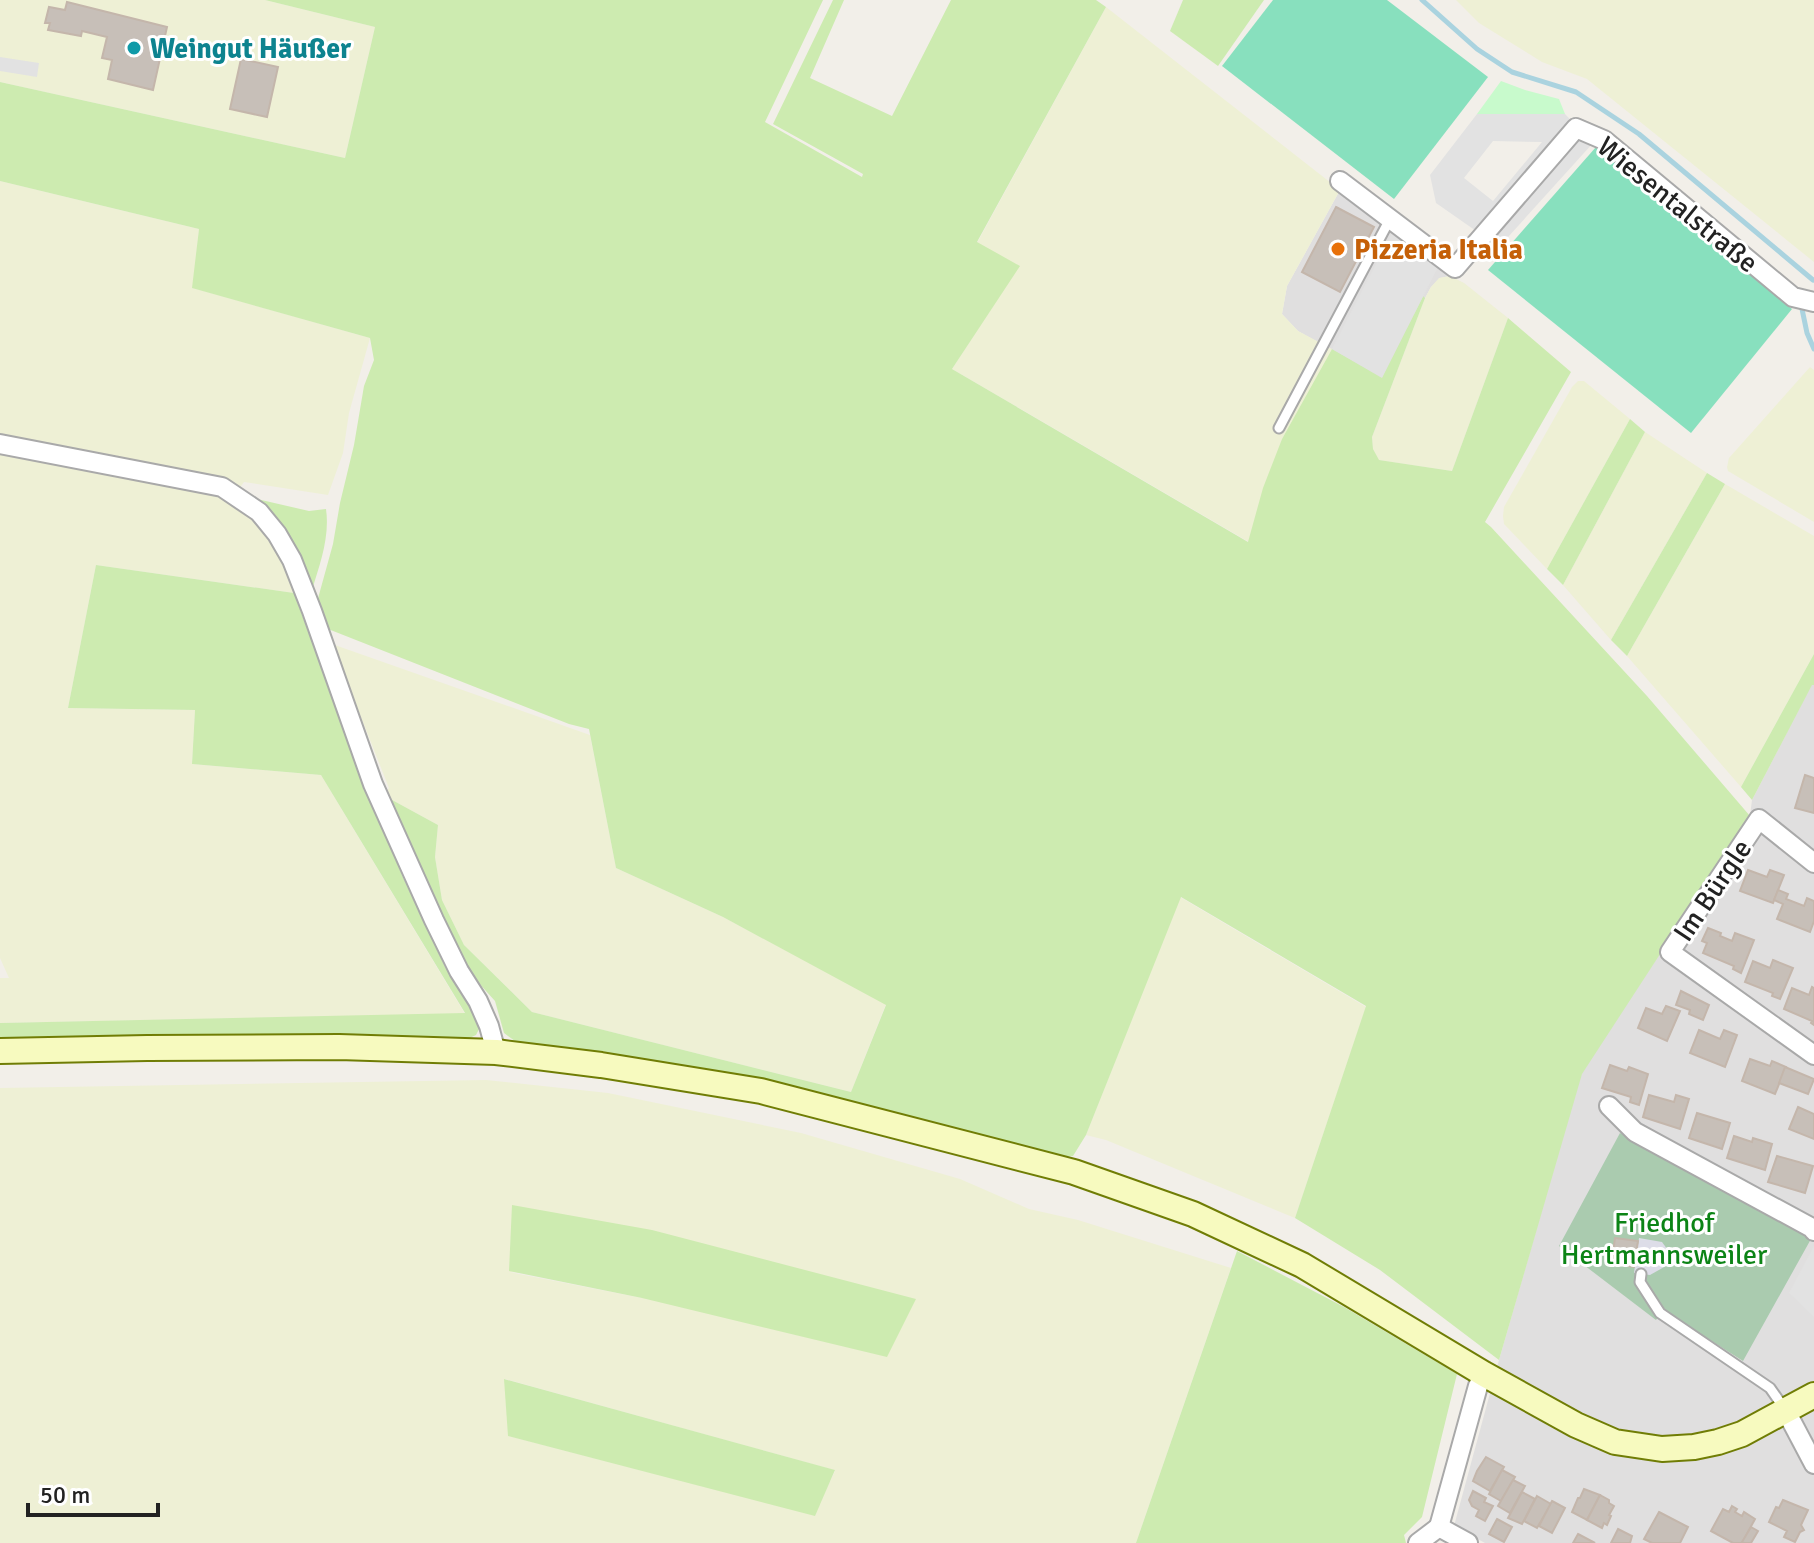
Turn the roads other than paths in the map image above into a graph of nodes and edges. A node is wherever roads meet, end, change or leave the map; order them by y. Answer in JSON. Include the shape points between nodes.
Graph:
{"nodes":[{"id":1,"x":1340,"y":181,"type":"dead end"},
{"id":2,"x":1390,"y":219,"type":"junction"},
{"id":3,"x":1814,"y":302,"type":"edge"},
{"id":4,"x":1279,"y":428,"type":"dead end"},
{"id":5,"x":0,"y":444,"type":"edge"},
{"id":6,"x":1814,"y":863,"type":"edge"},
{"id":7,"x":0,"y":1051,"type":"edge"},
{"id":8,"x":496,"y":1052,"type":"junction"},
{"id":9,"x":1814,"y":1055,"type":"edge"},
{"id":10,"x":1609,"y":1106,"type":"dead end"},
{"id":11,"x":1814,"y":1231,"type":"edge"},
{"id":12,"x":1641,"y":1274,"type":"dead end"},
{"id":13,"x":1484,"y":1374,"type":"junction"},
{"id":14,"x":1814,"y":1395,"type":"edge"},
{"id":15,"x":1786,"y":1411,"type":"junction"},
{"id":16,"x":1814,"y":1464,"type":"edge"},
{"id":17,"x":1439,"y":1527,"type":"junction"},
{"id":18,"x":1418,"y":1543,"type":"edge"},
{"id":19,"x":1468,"y":1543,"type":"edge"}],
"edges":[{"from":1,"to":2,"type":"street"},
{"from":2,"to":3,"type":"street","name":"Wiesentalstraße","via":[[1455,268],[1576,128],[1604,140],[1793,297]]},
{"from":2,"to":4,"type":"lane"},
{"from":5,"to":8,"type":"street","via":[[222,487],[259,512],[277,534],[312,611],[373,784],[434,920],[478,1001]]},
{"from":6,"to":9,"type":"street","name":"Im Bürgle","via":[[1759,819],[1670,952]]},
{"from":7,"to":8,"type":"street","via":[[339,1047]]},
{"from":8,"to":13,"type":"street","via":[[761,1091],[1074,1172],[1193,1214],[1289,1259]]},
{"from":10,"to":11,"type":"street","via":[[1635,1132]]},
{"from":12,"to":15,"type":"lane","via":[[1640,1282],[1660,1313],[1770,1388]]},
{"from":13,"to":15,"type":"street","via":[[1576,1425],[1633,1446],[1662,1449],[1718,1442]]},
{"from":13,"to":17,"type":"street"},
{"from":14,"to":15,"type":"street"},
{"from":15,"to":16,"type":"street"},
{"from":17,"to":18,"type":"street"},
{"from":17,"to":19,"type":"street"}]}
